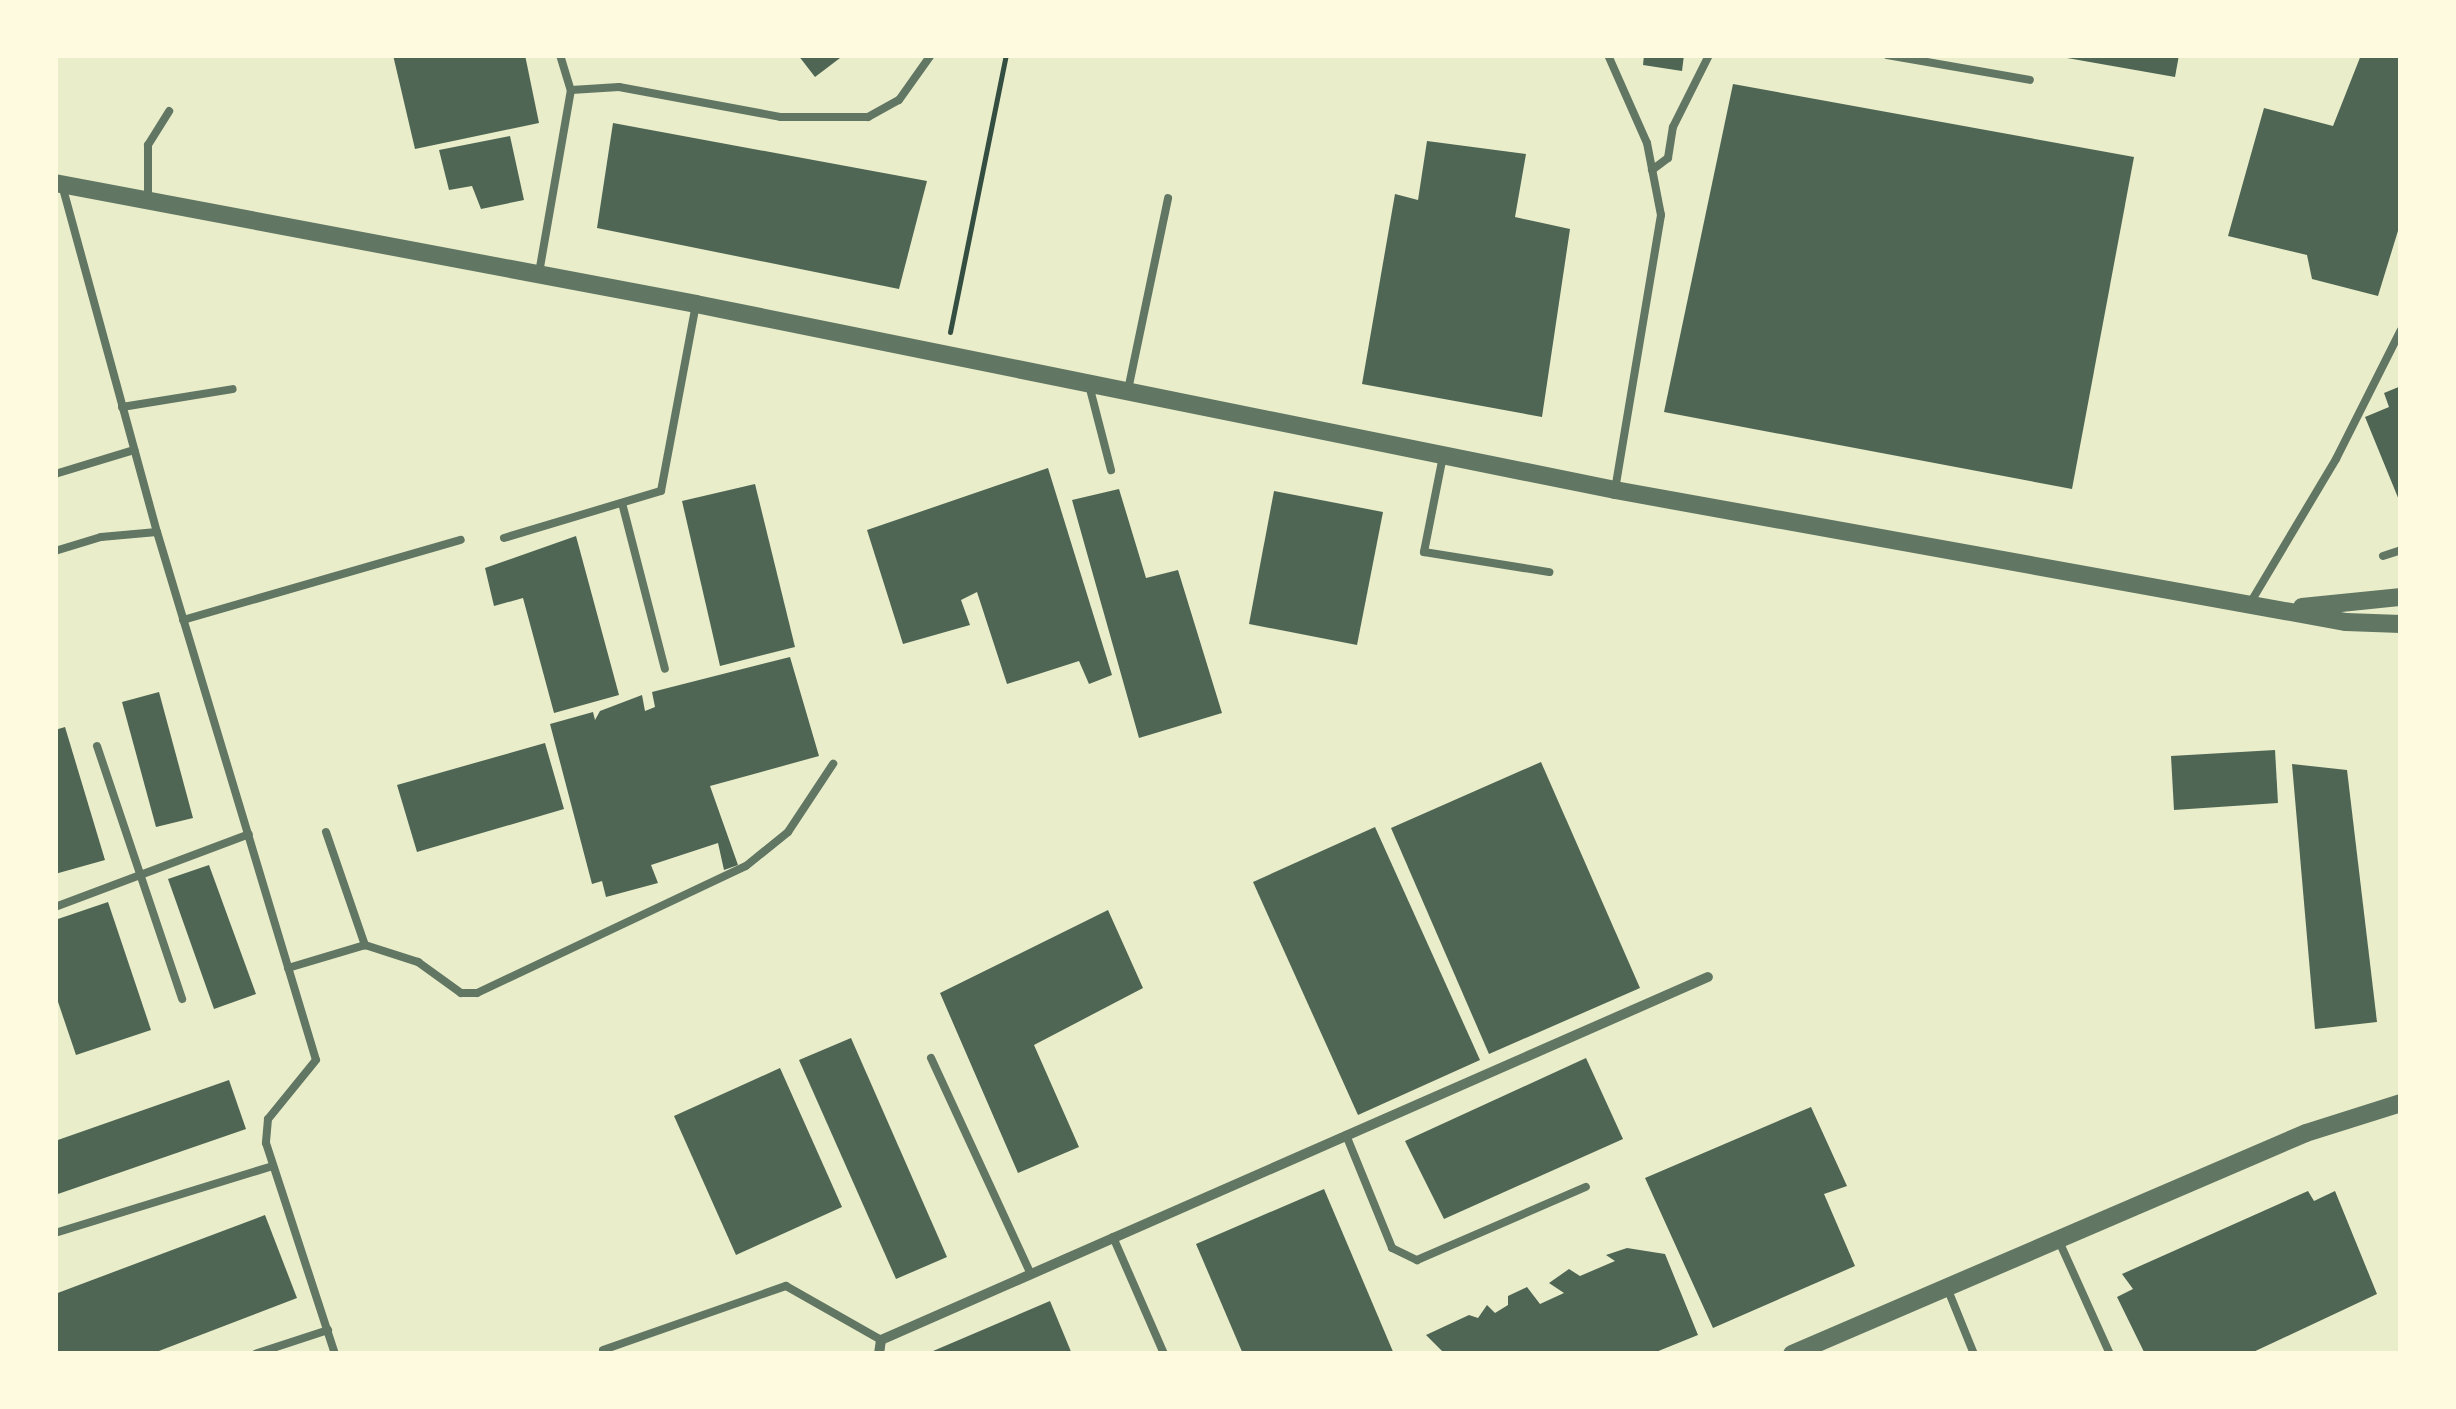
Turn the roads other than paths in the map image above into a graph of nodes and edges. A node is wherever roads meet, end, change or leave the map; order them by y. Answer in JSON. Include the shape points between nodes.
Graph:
{"nodes":[{"id":1,"x":560,"y":55,"type":"edge"},
{"id":2,"x":931,"y":55,"type":"edge"},
{"id":3,"x":1608,"y":55,"type":"edge"},
{"id":4,"x":1709,"y":55,"type":"edge"},
{"id":5,"x":1887,"y":55,"type":"edge"},
{"id":6,"x":2030,"y":80,"type":"dead end"},
{"id":7,"x":571,"y":90,"type":"junction"},
{"id":8,"x":169,"y":111,"type":"dead end"},
{"id":9,"x":1652,"y":170,"type":"junction"},
{"id":10,"x":58,"y":184,"type":"edge"},
{"id":11,"x":1168,"y":198,"type":"dead end"},
{"id":12,"x":148,"y":203,"type":"junction"},
{"id":13,"x":539,"y":273,"type":"junction"},
{"id":14,"x":696,"y":304,"type":"junction"},
{"id":15,"x":2401,"y":330,"type":"edge"},
{"id":16,"x":1089,"y":386,"type":"junction"},
{"id":17,"x":233,"y":389,"type":"dead end"},
{"id":18,"x":1128,"y":394,"type":"junction"},
{"id":19,"x":122,"y":407,"type":"junction"},
{"id":20,"x":134,"y":450,"type":"junction"},
{"id":21,"x":1443,"y":456,"type":"junction"},
{"id":22,"x":1111,"y":470,"type":"dead end"},
{"id":23,"x":55,"y":474,"type":"edge"},
{"id":24,"x":1615,"y":490,"type":"junction"},
{"id":25,"x":622,"y":503,"type":"junction"},
{"id":26,"x":157,"y":532,"type":"junction"},
{"id":27,"x":504,"y":538,"type":"dead end"},
{"id":28,"x":461,"y":540,"type":"dead end"},
{"id":29,"x":2401,"y":550,"type":"edge"},
{"id":30,"x":55,"y":551,"type":"edge"},
{"id":31,"x":2384,"y":556,"type":"dead end"},
{"id":32,"x":1549,"y":572,"type":"dead end"},
{"id":33,"x":2401,"y":597,"type":"edge"},
{"id":34,"x":2250,"y":605,"type":"junction"},
{"id":35,"x":2282,"y":609,"type":"junction"},
{"id":36,"x":183,"y":620,"type":"junction"},
{"id":37,"x":2401,"y":624,"type":"edge"},
{"id":38,"x":665,"y":670,"type":"dead end"},
{"id":39,"x":97,"y":746,"type":"dead end"},
{"id":40,"x":833,"y":764,"type":"dead end"},
{"id":41,"x":326,"y":832,"type":"dead end"},
{"id":42,"x":249,"y":834,"type":"junction"},
{"id":43,"x":140,"y":875,"type":"junction"},
{"id":44,"x":55,"y":907,"type":"edge"},
{"id":45,"x":366,"y":945,"type":"junction"},
{"id":46,"x":288,"y":968,"type":"junction"},
{"id":47,"x":1708,"y":978,"type":"dead end"},
{"id":48,"x":182,"y":999,"type":"dead end"},
{"id":49,"x":931,"y":1058,"type":"dead end"},
{"id":50,"x":2401,"y":1102,"type":"edge"},
{"id":51,"x":1346,"y":1135,"type":"junction"},
{"id":52,"x":273,"y":1166,"type":"junction"},
{"id":53,"x":1586,"y":1186,"type":"dead end"},
{"id":54,"x":55,"y":1233,"type":"edge"},
{"id":55,"x":1113,"y":1237,"type":"junction"},
{"id":56,"x":2058,"y":1238,"type":"junction"},
{"id":57,"x":1032,"y":1274,"type":"junction"},
{"id":58,"x":1946,"y":1286,"type":"junction"},
{"id":59,"x":328,"y":1330,"type":"junction"},
{"id":60,"x":880,"y":1340,"type":"junction"},
{"id":61,"x":603,"y":1350,"type":"dead end"},
{"id":62,"x":255,"y":1354,"type":"edge"},
{"id":63,"x":336,"y":1354,"type":"edge"},
{"id":64,"x":879,"y":1354,"type":"edge"},
{"id":65,"x":1164,"y":1354,"type":"edge"},
{"id":66,"x":1792,"y":1354,"type":"edge"},
{"id":67,"x":1974,"y":1354,"type":"edge"},
{"id":68,"x":2110,"y":1354,"type":"edge"}],
"edges":[{"from":1,"to":7,"type":"lane"},
{"from":2,"to":7,"type":"lane","via":[[899,100],[868,117],[782,117],[619,86]]},
{"from":3,"to":9,"type":"lane"},
{"from":4,"to":9,"type":"lane","via":[[1673,127],[1668,158]]},
{"from":5,"to":6,"type":"lane"},
{"from":7,"to":13,"type":"lane"},
{"from":8,"to":12,"type":"lane","via":[[148,145]]},
{"from":9,"to":24,"type":"lane","via":[[1661,215]]},
{"from":10,"to":12,"type":"street"},
{"from":10,"to":19,"type":"lane"},
{"from":11,"to":18,"type":"lane"},
{"from":12,"to":13,"type":"street"},
{"from":13,"to":14,"type":"street"},
{"from":14,"to":16,"type":"street"},
{"from":14,"to":25,"type":"lane","via":[[661,491]]},
{"from":15,"to":34,"type":"lane"},
{"from":16,"to":18,"type":"street"},
{"from":16,"to":22,"type":"lane"},
{"from":17,"to":19,"type":"lane"},
{"from":18,"to":21,"type":"street"},
{"from":19,"to":20,"type":"lane"},
{"from":20,"to":23,"type":"lane"},
{"from":20,"to":26,"type":"lane"},
{"from":21,"to":24,"type":"street"},
{"from":21,"to":32,"type":"lane","via":[[1424,552]]},
{"from":24,"to":34,"type":"street"},
{"from":25,"to":27,"type":"lane"},
{"from":25,"to":38,"type":"lane"},
{"from":26,"to":30,"type":"lane","via":[[101,537]]},
{"from":26,"to":36,"type":"lane"},
{"from":28,"to":36,"type":"lane"},
{"from":29,"to":31,"type":"lane"},
{"from":33,"to":35,"type":"street"},
{"from":34,"to":35,"type":"street"},
{"from":35,"to":37,"type":"street"},
{"from":36,"to":42,"type":"lane"},
{"from":39,"to":43,"type":"lane"},
{"from":40,"to":45,"type":"lane","via":[[788,832],[746,866],[477,994],[461,992],[418,962]]},
{"from":41,"to":45,"type":"lane"},
{"from":42,"to":43,"type":"lane"},
{"from":42,"to":46,"type":"lane"},
{"from":43,"to":44,"type":"lane"},
{"from":43,"to":48,"type":"lane"},
{"from":45,"to":46,"type":"lane"},
{"from":46,"to":52,"type":"lane","via":[[316,1060],[268,1119]]},
{"from":47,"to":51,"type":"street"},
{"from":49,"to":57,"type":"lane"},
{"from":50,"to":56,"type":"street","via":[[2306,1133]]},
{"from":51,"to":53,"type":"lane","via":[[1392,1248],[1417,1260]]},
{"from":51,"to":55,"type":"street"},
{"from":52,"to":54,"type":"lane"},
{"from":52,"to":59,"type":"lane"},
{"from":55,"to":57,"type":"street"},
{"from":55,"to":65,"type":"lane"},
{"from":56,"to":58,"type":"street"},
{"from":56,"to":68,"type":"lane"},
{"from":57,"to":60,"type":"street"},
{"from":58,"to":66,"type":"street"},
{"from":58,"to":67,"type":"lane"},
{"from":59,"to":62,"type":"lane"},
{"from":59,"to":63,"type":"lane"},
{"from":60,"to":61,"type":"lane","via":[[786,1286]]},
{"from":60,"to":64,"type":"street"}]}
